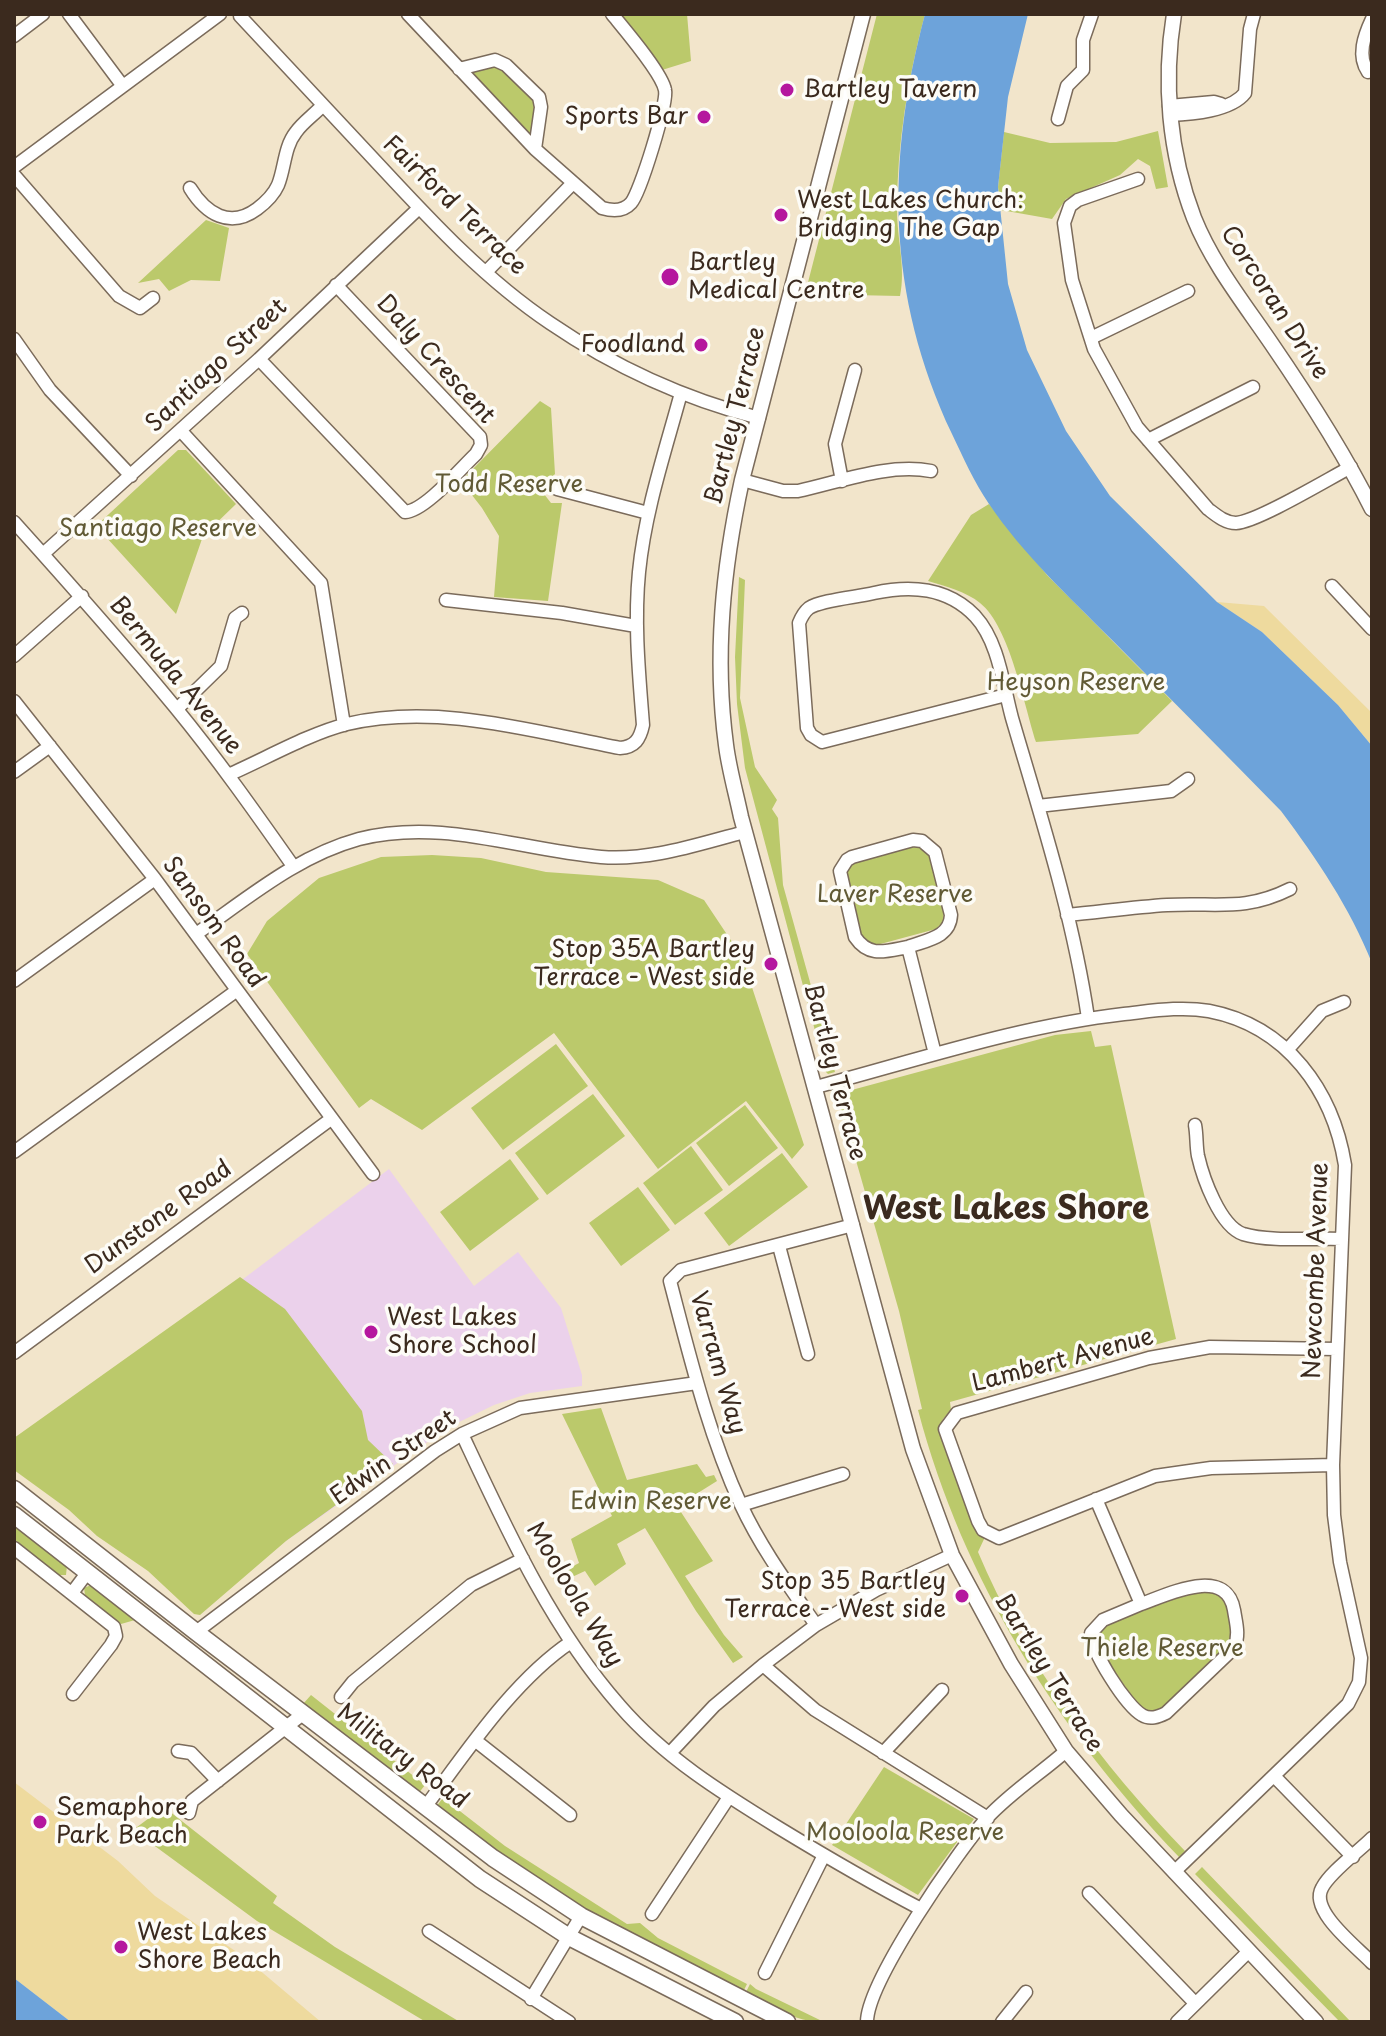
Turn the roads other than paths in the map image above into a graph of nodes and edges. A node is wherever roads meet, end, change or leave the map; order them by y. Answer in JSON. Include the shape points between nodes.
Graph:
{"nodes":[{"id":1,"x":43,"y":14,"type":"edge"},
{"id":2,"x":69,"y":14,"type":"edge"},
{"id":3,"x":222,"y":14,"type":"edge"},
{"id":4,"x":408,"y":14,"type":"edge"},
{"id":5,"x":612,"y":14,"type":"edge"},
{"id":6,"x":863,"y":14,"type":"edge"},
{"id":7,"x":1092,"y":14,"type":"edge"},
{"id":8,"x":1174,"y":14,"type":"edge"},
{"id":9,"x":1254,"y":14,"type":"edge"},
{"id":10,"x":240,"y":15,"type":"edge"},
{"id":11,"x":1372,"y":19,"type":"edge"},
{"id":12,"x":14,"y":36,"type":"edge"},
{"id":13,"x":459,"y":69,"type":"junction"},
{"id":14,"x":1368,"y":72,"type":"dead end"},
{"id":15,"x":122,"y":85,"type":"junction"},
{"id":16,"x":323,"y":105,"type":"junction"},
{"id":17,"x":1169,"y":110,"type":"junction"},
{"id":18,"x":1058,"y":119,"type":"dead end"},
{"id":19,"x":535,"y":149,"type":"junction"},
{"id":20,"x":14,"y":167,"type":"edge"},
{"id":21,"x":14,"y":175,"type":"edge"},
{"id":22,"x":1138,"y":179,"type":"dead end"},
{"id":23,"x":572,"y":184,"type":"junction"},
{"id":24,"x":190,"y":188,"type":"dead end"},
{"id":25,"x":419,"y":208,"type":"junction"},
{"id":26,"x":486,"y":272,"type":"junction"},
{"id":27,"x":336,"y":285,"type":"junction"},
{"id":28,"x":1188,"y":291,"type":"dead end"},
{"id":29,"x":153,"y":298,"type":"dead end"},
{"id":30,"x":1091,"y":338,"type":"junction"},
{"id":31,"x":14,"y":339,"type":"edge"},
{"id":32,"x":259,"y":359,"type":"junction"},
{"id":33,"x":855,"y":370,"type":"dead end"},
{"id":34,"x":1253,"y":387,"type":"dead end"},
{"id":35,"x":681,"y":393,"type":"junction"},
{"id":36,"x":759,"y":418,"type":"junction"},
{"id":37,"x":181,"y":431,"type":"junction"},
{"id":38,"x":1148,"y":440,"type":"junction"},
{"id":39,"x":1351,"y":467,"type":"junction"},
{"id":40,"x":931,"y":471,"type":"dead end"},
{"id":41,"x":131,"y":476,"type":"junction"},
{"id":42,"x":742,"y":480,"type":"junction"},
{"id":43,"x":842,"y":481,"type":"junction"},
{"id":44,"x":557,"y":489,"type":"dead end"},
{"id":45,"x":1372,"y":509,"type":"edge"},
{"id":46,"x":648,"y":513,"type":"junction"},
{"id":47,"x":14,"y":522,"type":"edge"},
{"id":48,"x":43,"y":554,"type":"junction"},
{"id":49,"x":1332,"y":586,"type":"dead end"},
{"id":50,"x":82,"y":596,"type":"junction"},
{"id":51,"x":446,"y":600,"type":"dead end"},
{"id":52,"x":242,"y":613,"type":"dead end"},
{"id":53,"x":636,"y":626,"type":"junction"},
{"id":54,"x":1372,"y":629,"type":"edge"},
{"id":55,"x":14,"y":656,"type":"edge"},
{"id":56,"x":1006,"y":695,"type":"junction"},
{"id":57,"x":14,"y":701,"type":"edge"},
{"id":58,"x":177,"y":709,"type":"junction"},
{"id":59,"x":344,"y":725,"type":"junction"},
{"id":60,"x":50,"y":746,"type":"junction"},
{"id":61,"x":14,"y":772,"type":"edge"},
{"id":62,"x":228,"y":775,"type":"junction"},
{"id":63,"x":1188,"y":779,"type":"dead end"},
{"id":64,"x":1038,"y":806,"type":"junction"},
{"id":65,"x":745,"y":832,"type":"junction"},
{"id":66,"x":293,"y":866,"type":"junction"},
{"id":67,"x":155,"y":879,"type":"junction"},
{"id":68,"x":1290,"y":889,"type":"dead end"},
{"id":69,"x":1067,"y":915,"type":"junction"},
{"id":70,"x":196,"y":934,"type":"junction"},
{"id":71,"x":908,"y":947,"type":"junction"},
{"id":72,"x":14,"y":981,"type":"edge"},
{"id":73,"x":236,"y":991,"type":"junction"},
{"id":74,"x":1344,"y":1002,"type":"dead end"},
{"id":75,"x":1088,"y":1018,"type":"junction"},
{"id":76,"x":1288,"y":1049,"type":"junction"},
{"id":77,"x":935,"y":1054,"type":"junction"},
{"id":78,"x":816,"y":1087,"type":"junction"},
{"id":79,"x":331,"y":1119,"type":"junction"},
{"id":80,"x":1195,"y":1125,"type":"dead end"},
{"id":81,"x":14,"y":1152,"type":"edge"},
{"id":82,"x":373,"y":1174,"type":"dead end"},
{"id":83,"x":853,"y":1225,"type":"junction"},
{"id":84,"x":1342,"y":1239,"type":"junction"},
{"id":85,"x":779,"y":1246,"type":"junction"},
{"id":86,"x":1337,"y":1349,"type":"junction"},
{"id":87,"x":14,"y":1353,"type":"edge"},
{"id":88,"x":808,"y":1354,"type":"dead end"},
{"id":89,"x":697,"y":1383,"type":"junction"},
{"id":90,"x":462,"y":1434,"type":"junction"},
{"id":91,"x":1333,"y":1465,"type":"junction"},
{"id":92,"x":843,"y":1474,"type":"dead end"},
{"id":93,"x":14,"y":1489,"type":"edge"},
{"id":94,"x":1096,"y":1499,"type":"junction"},
{"id":95,"x":741,"y":1505,"type":"junction"},
{"id":96,"x":14,"y":1515,"type":"edge"},
{"id":97,"x":15,"y":1552,"type":"edge"},
{"id":98,"x":952,"y":1555,"type":"junction"},
{"id":99,"x":523,"y":1559,"type":"junction"},
{"id":100,"x":87,"y":1573,"type":"junction"},
{"id":101,"x":72,"y":1593,"type":"junction"},
{"id":102,"x":1141,"y":1604,"type":"junction"},
{"id":103,"x":816,"y":1625,"type":"junction"},
{"id":104,"x":196,"y":1632,"type":"junction"},
{"id":105,"x":571,"y":1642,"type":"junction"},
{"id":106,"x":763,"y":1665,"type":"junction"},
{"id":107,"x":942,"y":1690,"type":"dead end"},
{"id":108,"x":73,"y":1694,"type":"dead end"},
{"id":109,"x":341,"y":1697,"type":"dead end"},
{"id":110,"x":304,"y":1713,"type":"junction"},
{"id":111,"x":286,"y":1729,"type":"junction"},
{"id":112,"x":476,"y":1741,"type":"junction"},
{"id":113,"x":178,"y":1751,"type":"dead end"},
{"id":114,"x":1066,"y":1751,"type":"junction"},
{"id":115,"x":670,"y":1753,"type":"junction"},
{"id":116,"x":883,"y":1753,"type":"junction"},
{"id":117,"x":1274,"y":1776,"type":"junction"},
{"id":118,"x":218,"y":1781,"type":"junction"},
{"id":119,"x":729,"y":1797,"type":"junction"},
{"id":120,"x":426,"y":1806,"type":"junction"},
{"id":121,"x":189,"y":1813,"type":"dead end"},
{"id":122,"x":570,"y":1815,"type":"dead end"},
{"id":123,"x":988,"y":1818,"type":"junction"},
{"id":124,"x":1372,"y":1838,"type":"edge"},
{"id":125,"x":824,"y":1855,"type":"junction"},
{"id":126,"x":1353,"y":1857,"type":"junction"},
{"id":127,"x":1174,"y":1872,"type":"junction"},
{"id":128,"x":1089,"y":1893,"type":"dead end"},
{"id":129,"x":921,"y":1909,"type":"junction"},
{"id":130,"x":652,"y":1914,"type":"dead end"},
{"id":131,"x":581,"y":1916,"type":"junction"},
{"id":132,"x":429,"y":1931,"type":"dead end"},
{"id":133,"x":569,"y":1937,"type":"junction"},
{"id":134,"x":1249,"y":1951,"type":"junction"},
{"id":135,"x":1372,"y":1963,"type":"edge"},
{"id":136,"x":765,"y":1973,"type":"dead end"},
{"id":137,"x":1026,"y":1992,"type":"dead end"},
{"id":138,"x":531,"y":1999,"type":"junction"},
{"id":139,"x":1195,"y":2003,"type":"junction"},
{"id":140,"x":569,"y":2022,"type":"edge"},
{"id":141,"x":735,"y":2022,"type":"edge"},
{"id":142,"x":787,"y":2022,"type":"edge"},
{"id":143,"x":867,"y":2022,"type":"edge"},
{"id":144,"x":1002,"y":2022,"type":"edge"},
{"id":145,"x":1177,"y":2022,"type":"edge"},
{"id":146,"x":1316,"y":2022,"type":"edge"}],
"edges":[{"from":1,"to":12,"type":"street"},
{"from":2,"to":15,"type":"street"},
{"from":3,"to":10,"type":"street"},
{"from":3,"to":15,"type":"street"},
{"from":4,"to":13,"type":"street"},
{"from":5,"to":23,"type":"street","via":[[661,79],[666,100],[631,203],[612,211],[602,208]]},
{"from":6,"to":36,"type":"street","name":"Bartley Terrace"},
{"from":7,"to":18,"type":"street","via":[[1083,40],[1083,70],[1067,86]]},
{"from":8,"to":17,"type":"street","name":"Corcoran Drive","via":[[1168,46]]},
{"from":9,"to":17,"type":"street","via":[[1245,93],[1233,104]]},
{"from":10,"to":16,"type":"street","name":"Fairford Terrace"},
{"from":11,"to":14,"type":"street","via":[[1362,49]]},
{"from":13,"to":19,"type":"street"},
{"from":13,"to":19,"type":"street","via":[[495,60],[539,97]]},
{"from":15,"to":20,"type":"street"},
{"from":16,"to":24,"type":"street","via":[[288,146],[277,187],[247,216],[238,219],[212,212]]},
{"from":16,"to":25,"type":"street","name":"Fairford Terrace"},
{"from":17,"to":39,"type":"street","name":"Corcoran Drive","via":[[1181,182],[1205,242]]},
{"from":19,"to":23,"type":"street"},
{"from":21,"to":29,"type":"street","via":[[119,296],[140,308]]},
{"from":22,"to":30,"type":"street","via":[[1078,200],[1066,214],[1072,280]]},
{"from":23,"to":26,"type":"street"},
{"from":25,"to":26,"type":"street","name":"Fairford Terrace"},
{"from":25,"to":27,"type":"street","name":"Santiago Street"},
{"from":26,"to":35,"type":"street","name":"Fairford Terrace","via":[[549,323]]},
{"from":27,"to":32,"type":"street","name":"Santiago Street"},
{"from":27,"to":32,"type":"street","name":"Daly Crescent","via":[[480,437],[476,454],[416,510],[405,512]]},
{"from":28,"to":30,"type":"street"},
{"from":30,"to":38,"type":"street"},
{"from":31,"to":41,"type":"street","via":[[50,390]]},
{"from":32,"to":37,"type":"street","name":"Santiago Street"},
{"from":33,"to":43,"type":"street","via":[[835,444]]},
{"from":34,"to":38,"type":"street"},
{"from":35,"to":36,"type":"street","name":"Fairford Terrace"},
{"from":35,"to":46,"type":"street"},
{"from":36,"to":42,"type":"street","name":"Bartley Terrace"},
{"from":37,"to":41,"type":"street","name":"Santiago Street"},
{"from":37,"to":59,"type":"street","via":[[321,583]]},
{"from":38,"to":39,"type":"street","via":[[1208,509],[1232,523]]},
{"from":39,"to":45,"type":"street","name":"Corcoran Drive"},
{"from":40,"to":43,"type":"street","via":[[913,468]]},
{"from":41,"to":48,"type":"street","name":"Santiago Street"},
{"from":42,"to":43,"type":"street","via":[[783,491]]},
{"from":42,"to":65,"type":"street","name":"Bartley Terrace","via":[[722,590],[720,670],[726,747]]},
{"from":44,"to":46,"type":"street"},
{"from":46,"to":53,"type":"street"},
{"from":47,"to":48,"type":"street","name":"Bermuda Avenue"},
{"from":48,"to":50,"type":"street","name":"Bermuda Avenue"},
{"from":49,"to":54,"type":"street"},
{"from":50,"to":55,"type":"street"},
{"from":50,"to":58,"type":"street","name":"Bermuda Avenue"},
{"from":51,"to":53,"type":"street"},
{"from":52,"to":58,"type":"street","via":[[235,618],[221,666]]},
{"from":53,"to":59,"type":"street","via":[[643,725],[629,747],[426,716]]},
{"from":56,"to":56,"type":"street","via":[[985,629],[965,608],[933,591],[898,588],[814,606],[799,623],[807,728],[822,742]]},
{"from":56,"to":64,"type":"street"},
{"from":57,"to":60,"type":"street","name":"Sansom Road"},
{"from":58,"to":62,"type":"street","name":"Bermuda Avenue"},
{"from":59,"to":62,"type":"street"},
{"from":60,"to":61,"type":"street"},
{"from":60,"to":67,"type":"street","name":"Sansom Road"},
{"from":62,"to":66,"type":"street","name":"Bermuda Avenue"},
{"from":63,"to":64,"type":"street","via":[[1171,791]]},
{"from":64,"to":69,"type":"street"},
{"from":65,"to":66,"type":"street","via":[[660,855],[628,857],[469,834],[403,832],[359,839]]},
{"from":65,"to":78,"type":"street","name":"Bartley Terrace"},
{"from":66,"to":70,"type":"street"},
{"from":67,"to":70,"type":"street","name":"Sansom Road"},
{"from":67,"to":72,"type":"street"},
{"from":68,"to":69,"type":"street","via":[[1247,905],[1169,905]]},
{"from":69,"to":75,"type":"street"},
{"from":70,"to":73,"type":"street","name":"Sansom Road"},
{"from":71,"to":71,"type":"street","via":[[940,937],[951,923],[935,852],[929,844],[913,840],[852,857],[840,871],[860,944],[875,952]]},
{"from":71,"to":77,"type":"street"},
{"from":73,"to":79,"type":"street","name":"Sansom Road"},
{"from":73,"to":81,"type":"street"},
{"from":74,"to":76,"type":"street","via":[[1322,1011]]},
{"from":75,"to":76,"type":"street","name":"Newcombe Avenue","via":[[1163,1009],[1209,1011],[1259,1030]]},
{"from":75,"to":77,"type":"street","name":"Newcombe Avenue"},
{"from":76,"to":84,"type":"street","name":"Newcombe Avenue","via":[[1312,1077],[1338,1128],[1345,1165]]},
{"from":77,"to":78,"type":"street","name":"Newcombe Avenue"},
{"from":78,"to":83,"type":"street","name":"Bartley Terrace"},
{"from":79,"to":82,"type":"street","name":"Sansom Road"},
{"from":79,"to":87,"type":"street","name":"Dunstone Road"},
{"from":80,"to":84,"type":"street","via":[[1198,1155],[1217,1208],[1230,1226],[1254,1236]]},
{"from":83,"to":85,"type":"street","name":"Varram Way"},
{"from":83,"to":98,"type":"street","name":"Bartley Terrace","via":[[913,1449]]},
{"from":84,"to":86,"type":"street","name":"Newcombe Avenue"},
{"from":85,"to":88,"type":"street"},
{"from":85,"to":89,"type":"street","name":"Varram Way","via":[[673,1275],[670,1281]]},
{"from":86,"to":91,"type":"street","name":"Newcombe Avenue"},
{"from":86,"to":94,"type":"street","name":"Lambert Avenue","via":[[1210,1347],[1149,1358],[957,1413],[945,1429],[978,1521],[990,1535],[999,1538]]},
{"from":89,"to":90,"type":"street","name":"Edwin Street","via":[[520,1408]]},
{"from":89,"to":95,"type":"street","name":"Varram Way"},
{"from":90,"to":99,"type":"street","name":"Mooloola Way"},
{"from":90,"to":104,"type":"street","name":"Edwin Street"},
{"from":91,"to":94,"type":"street","name":"Lambert Avenue","via":[[1211,1468],[1155,1476]]},
{"from":91,"to":117,"type":"street","name":"Newcombe Avenue","via":[[1334,1515],[1361,1658],[1359,1682],[1348,1704]]},
{"from":92,"to":95,"type":"street"},
{"from":93,"to":104,"type":"main road","name":"Military Road"},
{"from":94,"to":102,"type":"street"},
{"from":95,"to":103,"type":"street","name":"Varram Way","via":[[770,1559]]},
{"from":96,"to":100,"type":"main road","name":"Military Road"},
{"from":97,"to":101,"type":"street"},
{"from":98,"to":103,"type":"street"},
{"from":98,"to":114,"type":"street","name":"Bartley Terrace"},
{"from":99,"to":105,"type":"street","name":"Mooloola Way"},
{"from":99,"to":109,"type":"street","via":[[471,1585]]},
{"from":100,"to":101,"type":"street"},
{"from":100,"to":111,"type":"main road","name":"Military Road"},
{"from":101,"to":108,"type":"street","via":[[114,1627],[116,1636]]},
{"from":102,"to":102,"type":"street","via":[[1210,1584],[1232,1601],[1238,1634],[1234,1648],[1166,1713],[1151,1718],[1138,1713],[1091,1642],[1091,1633],[1103,1620]]},
{"from":103,"to":106,"type":"street"},
{"from":104,"to":110,"type":"main road","name":"Military Road"},
{"from":105,"to":112,"type":"street","via":[[508,1700]]},
{"from":105,"to":115,"type":"street","name":"Mooloola Way","via":[[621,1708]]},
{"from":106,"to":115,"type":"street"},
{"from":106,"to":116,"type":"street","via":[[815,1710]]},
{"from":107,"to":116,"type":"street"},
{"from":110,"to":111,"type":"street"},
{"from":110,"to":120,"type":"main road","name":"Military Road"},
{"from":111,"to":118,"type":"street"},
{"from":111,"to":133,"type":"main road","name":"Military Road","via":[[480,1879]]},
{"from":112,"to":120,"type":"street"},
{"from":112,"to":122,"type":"street"},
{"from":113,"to":118,"type":"street","via":[[191,1753]]},
{"from":114,"to":123,"type":"street"},
{"from":114,"to":127,"type":"street","name":"Bartley Terrace"},
{"from":115,"to":119,"type":"street","name":"Mooloola Way"},
{"from":116,"to":123,"type":"street"},
{"from":117,"to":126,"type":"street"},
{"from":117,"to":127,"type":"street","name":"Newcombe Avenue"},
{"from":118,"to":121,"type":"street","via":[[192,1801]]},
{"from":119,"to":125,"type":"street","name":"Mooloola Way"},
{"from":119,"to":130,"type":"street"},
{"from":120,"to":131,"type":"main road","name":"Military Road"},
{"from":123,"to":129,"type":"street"},
{"from":124,"to":126,"type":"street"},
{"from":125,"to":129,"type":"street","name":"Mooloola Way"},
{"from":125,"to":136,"type":"street"},
{"from":126,"to":135,"type":"street","via":[[1322,1887],[1318,1899],[1321,1911]]},
{"from":127,"to":134,"type":"street","name":"Bartley Terrace"},
{"from":128,"to":139,"type":"street"},
{"from":129,"to":143,"type":"street","via":[[873,1999]]},
{"from":131,"to":133,"type":"street"},
{"from":131,"to":142,"type":"main road","name":"Military Road"},
{"from":132,"to":138,"type":"street"},
{"from":133,"to":138,"type":"street"},
{"from":133,"to":141,"type":"main road","name":"Military Road"},
{"from":134,"to":139,"type":"street"},
{"from":134,"to":146,"type":"street","name":"Bartley Terrace"},
{"from":137,"to":144,"type":"street"},
{"from":138,"to":140,"type":"street"},
{"from":139,"to":145,"type":"street"}]}
